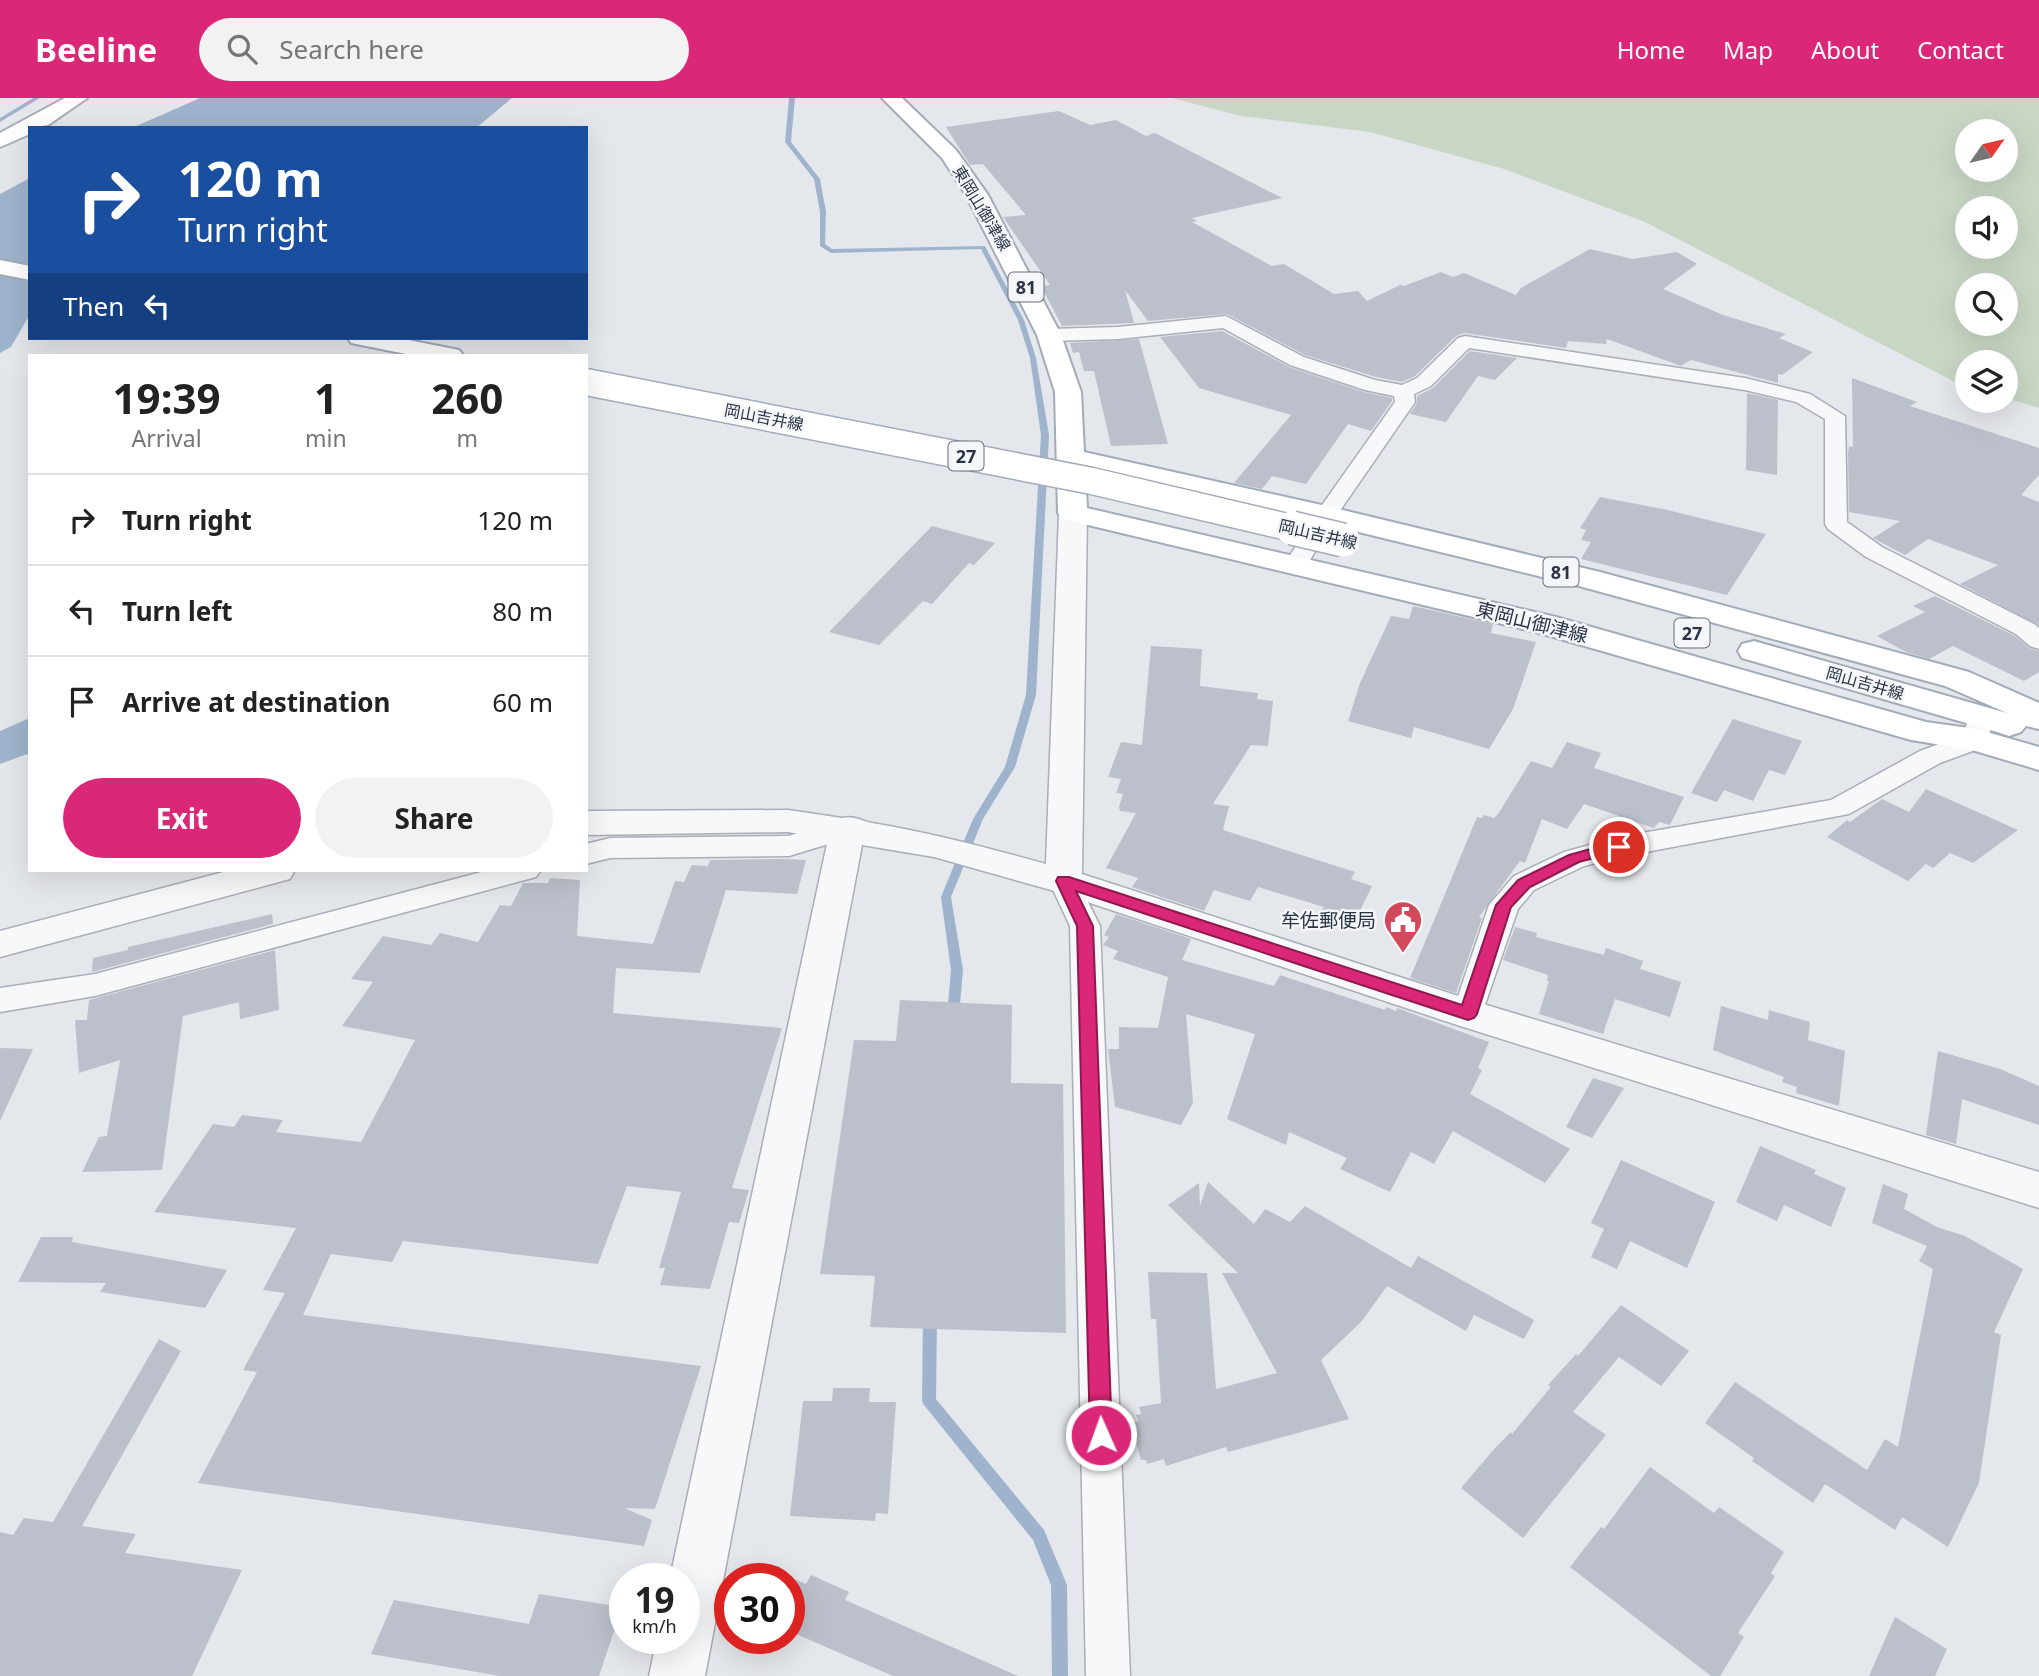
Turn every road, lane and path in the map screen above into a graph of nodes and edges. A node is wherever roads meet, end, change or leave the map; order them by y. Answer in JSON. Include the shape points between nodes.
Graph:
{"nodes":[{"id":1,"x":78,"y":98,"type":"edge"},
{"id":2,"x":891,"y":98,"type":"edge"},
{"id":3,"x":31,"y":126,"type":"edge"},
{"id":4,"x":28,"y":127,"type":"edge"},
{"id":5,"x":0,"y":141,"type":"edge"},
{"id":6,"x":0,"y":267,"type":"edge"},
{"id":7,"x":28,"y":273,"type":"edge"},
{"id":8,"x":1049,"y":335,"type":"junction"},
{"id":9,"x":371,"y":340,"type":"edge"},
{"id":10,"x":445,"y":354,"type":"edge"},
{"id":11,"x":588,"y":382,"type":"edge"},
{"id":12,"x":1404,"y":391,"type":"junction"},
{"id":13,"x":1072,"y":458,"type":"junction"},
{"id":14,"x":1073,"y":513,"type":"junction"},
{"id":15,"x":1335,"y":528,"type":"junction"},
{"id":16,"x":1296,"y":565,"type":"junction"},
{"id":17,"x":2039,"y":641,"type":"edge"},
{"id":18,"x":2039,"y":719,"type":"edge"},
{"id":19,"x":1977,"y":728,"type":"junction"},
{"id":20,"x":2039,"y":734,"type":"edge"},
{"id":21,"x":2039,"y":759,"type":"edge"},
{"id":22,"x":588,"y":823,"type":"edge"},
{"id":23,"x":848,"y":828,"type":"junction"},
{"id":24,"x":588,"y":854,"type":"edge"},
{"id":25,"x":270,"y":872,"type":"edge"},
{"id":26,"x":519,"y":872,"type":"edge"},
{"id":27,"x":1064,"y":881,"type":"junction"},
{"id":28,"x":0,"y":944,"type":"edge"},
{"id":29,"x":0,"y":1000,"type":"edge"},
{"id":30,"x":1468,"y":1014,"type":"junction"},
{"id":31,"x":2039,"y":1190,"type":"edge"},
{"id":32,"x":677,"y":1676,"type":"edge"},
{"id":33,"x":1108,"y":1676,"type":"edge"}],
"edges":[{"from":1,"to":3,"type":"main road"},
{"from":2,"to":8,"type":"main road","name":"東岡山御津線","number":"81","via":[[949,154],[977,195]]},
{"from":4,"to":5,"type":"main road"},
{"from":6,"to":7,"type":"main road"},
{"from":8,"to":12,"type":"street","via":[[1118,334],[1226,323],[1297,361],[1372,386]]},
{"from":8,"to":13,"type":"main road","name":"東岡山御津線","number":"81","via":[[1068,393]]},
{"from":9,"to":10,"type":"main road"},
{"from":11,"to":15,"type":"main road","name":"岡山吉井線","number":"27","bridge":true},
{"from":12,"to":15,"type":"street","via":[[1405,402]]},
{"from":12,"to":17,"type":"street","via":[[1424,382],[1465,342],[1745,384],[1803,398],[1835,416],[1836,524],[1874,552],[2025,629]]},
{"from":13,"to":14,"type":"main road","name":"東岡山御津線","number":"81"},
{"from":13,"to":15,"type":"main road","number":"81"},
{"from":14,"to":16,"type":"main road","name":"東岡山御津線"},
{"from":14,"to":27,"type":"street"},
{"from":15,"to":16,"type":"street"},
{"from":15,"to":18,"type":"main road","number":"81","via":[[1589,579],[1957,679]]},
{"from":15,"to":19,"type":"main road","name":"岡山吉井線","number":"27"},
{"from":16,"to":19,"type":"main road","name":"東岡山御津線","via":[[1545,624],[1923,732]]},
{"from":19,"to":20,"type":"main road","name":"岡山吉井線","number":"27"},
{"from":19,"to":21,"type":"main road","name":"東岡山御津線"},
{"from":19,"to":30,"type":"street","via":[[1839,808],[1619,847],[1574,859],[1524,883],[1504,905]]},
{"from":22,"to":23,"type":"street","via":[[788,821]]},
{"from":23,"to":24,"type":"street","via":[[789,846],[610,848]]},
{"from":23,"to":27,"type":"street","via":[[935,845]]},
{"from":23,"to":32,"type":"street"},
{"from":25,"to":28,"type":"street"},
{"from":26,"to":29,"type":"street","via":[[95,985]]},
{"from":27,"to":30,"type":"street"},
{"from":27,"to":33,"type":"street","via":[[1085,926]]},
{"from":30,"to":31,"type":"street"}]}
